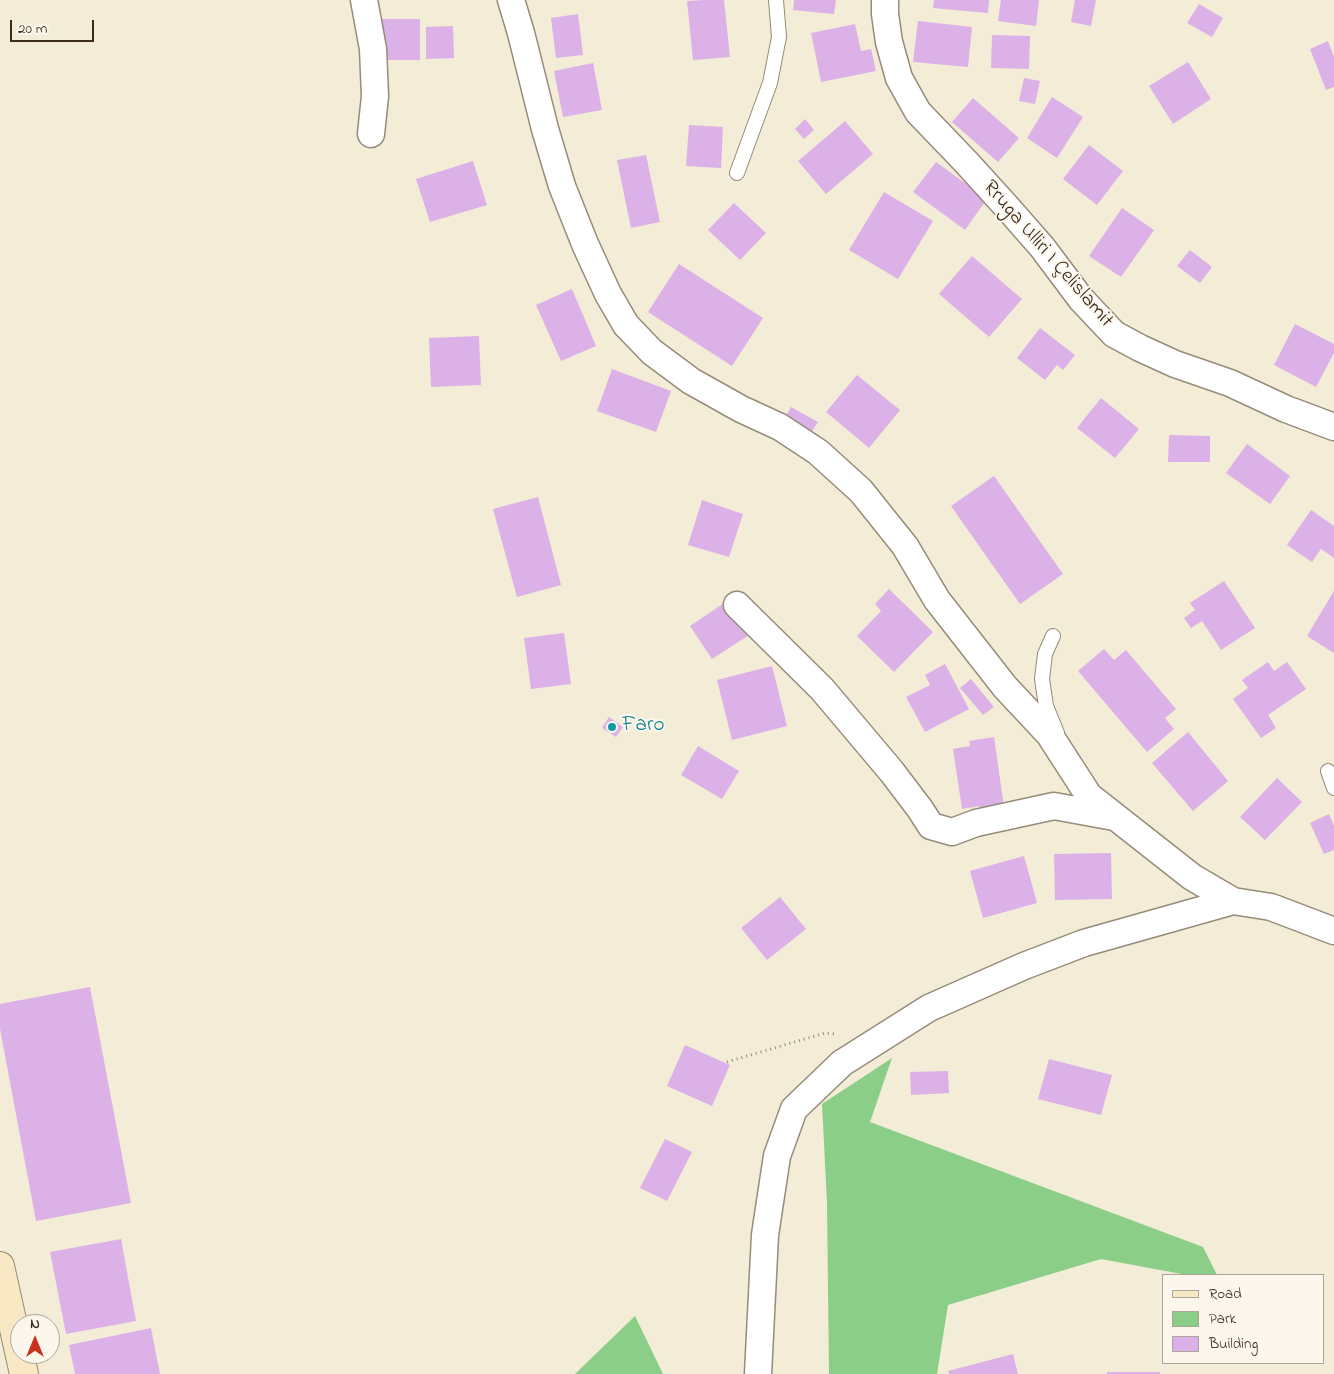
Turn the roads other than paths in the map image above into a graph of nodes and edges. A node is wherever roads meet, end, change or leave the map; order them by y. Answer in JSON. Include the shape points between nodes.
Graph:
{"nodes":[{"id":1,"x":364,"y":0,"type":"edge"},
{"id":2,"x":511,"y":0,"type":"edge"},
{"id":3,"x":776,"y":0,"type":"edge"},
{"id":4,"x":886,"y":0,"type":"edge"},
{"id":5,"x":371,"y":134,"type":"dead end"},
{"id":6,"x":737,"y":173,"type":"dead end"},
{"id":7,"x":1334,"y":427,"type":"edge"},
{"id":8,"x":737,"y":605,"type":"dead end"},
{"id":9,"x":1053,"y":636,"type":"dead end"},
{"id":10,"x":1328,"y":771,"type":"dead end"},
{"id":11,"x":1074,"y":773,"type":"junction"},
{"id":12,"x":1334,"y":788,"type":"edge"},
{"id":13,"x":1115,"y":817,"type":"junction"},
{"id":14,"x":1233,"y":901,"type":"junction"},
{"id":15,"x":1334,"y":931,"type":"edge"},
{"id":16,"x":0,"y":1266,"type":"edge"},
{"id":17,"x":24,"y":1374,"type":"edge"},
{"id":18,"x":758,"y":1374,"type":"edge"}],
"edges":[{"from":1,"to":5,"type":"street","via":[[373,48],[375,96]]},
{"from":2,"to":11,"type":"street","via":[[562,186],[608,294],[626,325],[652,352],[692,381],[780,427],[818,452],[861,491],[905,546],[937,600],[1006,687],[1049,734]]},
{"from":3,"to":6,"type":"lane","via":[[779,37],[770,84]]},
{"from":4,"to":7,"type":"street","name":"Rruga Ulliri I Çelislamit","via":[[889,42],[899,78],[918,112],[1006,206],[1081,299],[1114,334],[1175,364],[1230,382],[1286,409]]},
{"from":8,"to":13,"type":"street","via":[[822,689],[931,826],[952,832],[976,823],[1054,806]]},
{"from":9,"to":11,"type":"lane","via":[[1045,654],[1042,679],[1046,706]]},
{"from":10,"to":12,"type":"lane"},
{"from":11,"to":13,"type":"street","via":[[1089,796]]},
{"from":13,"to":14,"type":"street","via":[[1192,877]]},
{"from":14,"to":15,"type":"street","via":[[1271,907]]},
{"from":14,"to":18,"type":"street","via":[[1084,943],[929,1008],[842,1063],[794,1109],[777,1156],[765,1235]]},
{"from":16,"to":17,"type":"main road"}]}
